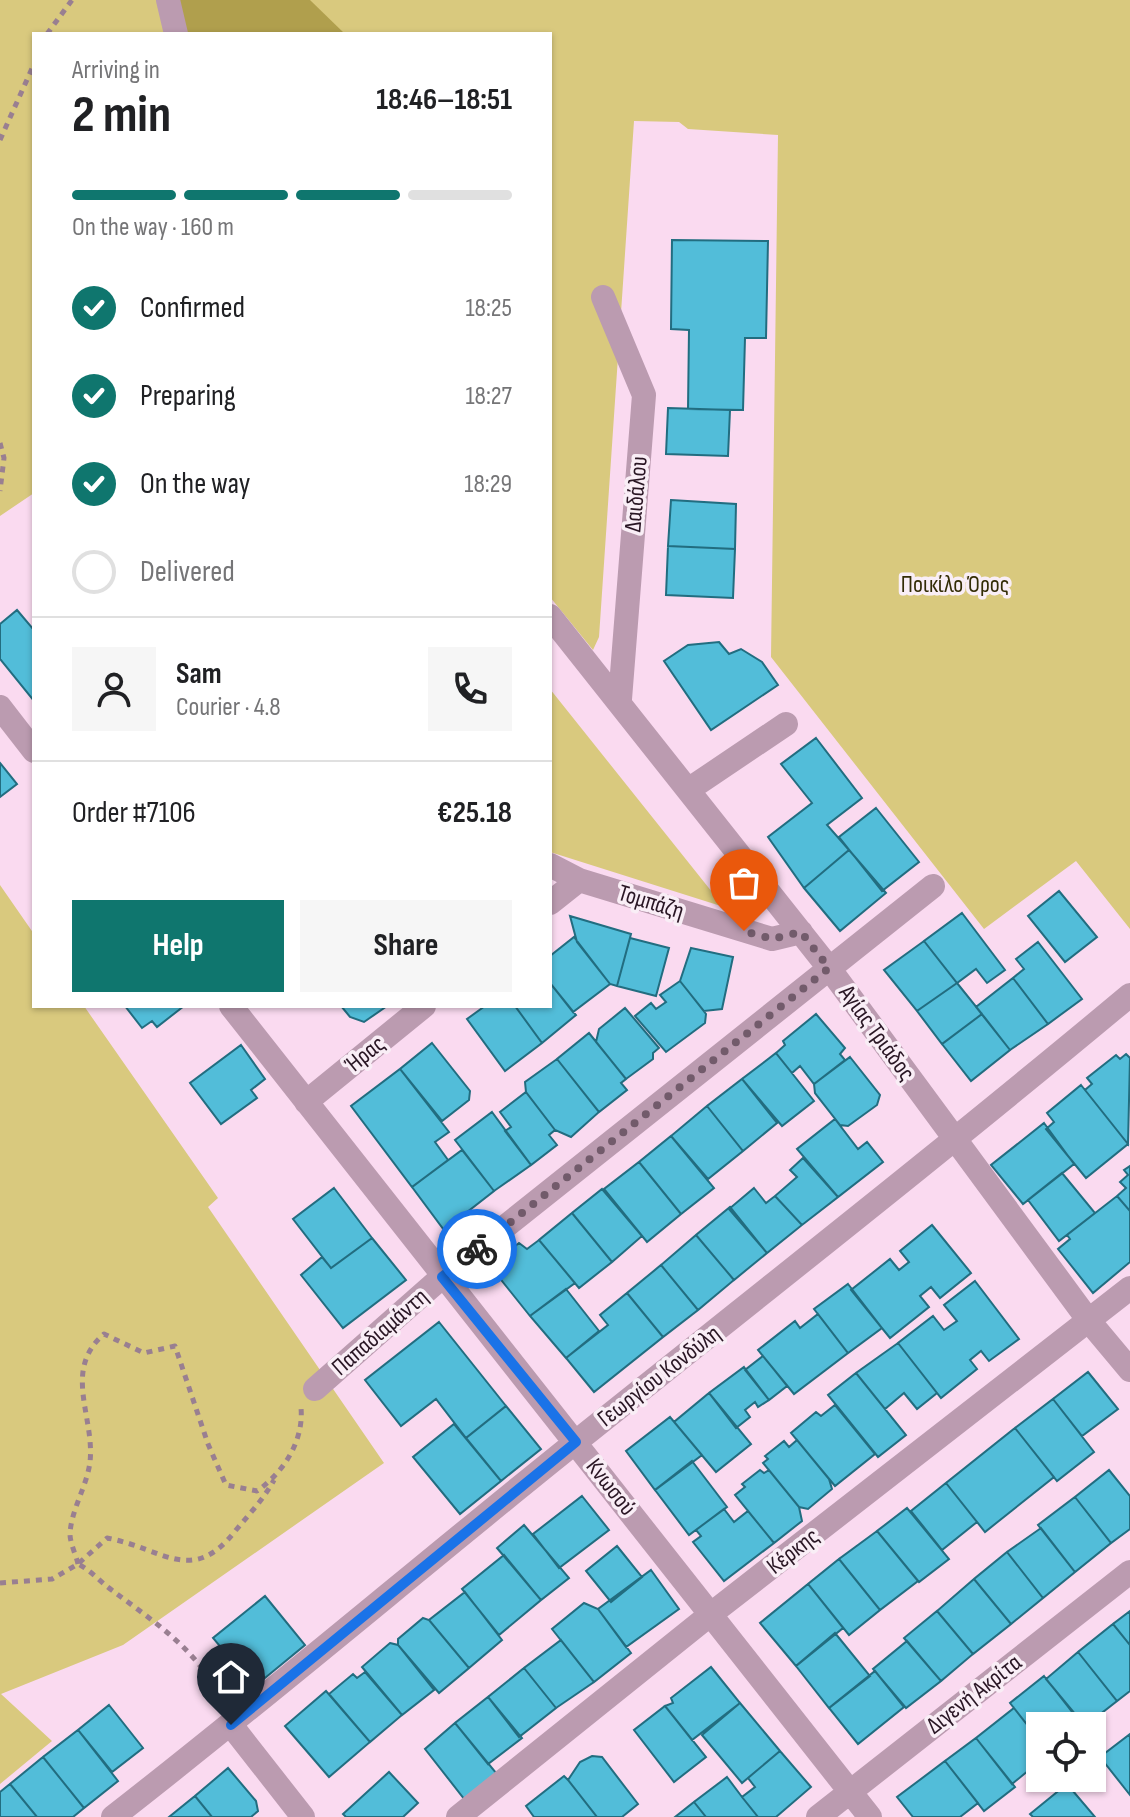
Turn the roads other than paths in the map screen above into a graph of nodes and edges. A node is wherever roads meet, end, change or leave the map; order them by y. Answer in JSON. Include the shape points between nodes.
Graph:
{"nodes":[{"id":1,"x":168,"y":0,"type":"edge"},
{"id":2,"x":176,"y":32,"type":"edge"},
{"id":3,"x":603,"y":297,"type":"dead end"},
{"id":4,"x":552,"y":618,"type":"edge"},
{"id":5,"x":620,"y":699,"type":"junction"},
{"id":6,"x":0,"y":707,"type":"edge"},
{"id":7,"x":786,"y":724,"type":"dead end"},
{"id":8,"x":32,"y":743,"type":"edge"},
{"id":9,"x":688,"y":790,"type":"junction"},
{"id":10,"x":552,"y":866,"type":"edge"},
{"id":11,"x":579,"y":880,"type":"junction"},
{"id":12,"x":933,"y":886,"type":"dead end"},
{"id":13,"x":552,"y":901,"type":"edge"},
{"id":14,"x":801,"y":932,"type":"junction"},
{"id":15,"x":829,"y":968,"type":"junction"},
{"id":16,"x":1130,"y":995,"type":"edge"},
{"id":17,"x":233,"y":1008,"type":"edge"},
{"id":18,"x":422,"y":1008,"type":"edge"},
{"id":19,"x":306,"y":1102,"type":"junction"},
{"id":20,"x":956,"y":1140,"type":"junction"},
{"id":21,"x":442,"y":1277,"type":"junction"},
{"id":22,"x":1130,"y":1288,"type":"edge"},
{"id":23,"x":1089,"y":1321,"type":"junction"},
{"id":24,"x":1130,"y":1370,"type":"edge"},
{"id":25,"x":315,"y":1389,"type":"road end"},
{"id":26,"x":576,"y":1442,"type":"junction"},
{"id":27,"x":1130,"y":1572,"type":"edge"},
{"id":28,"x":711,"y":1614,"type":"junction"},
{"id":29,"x":231,"y":1725,"type":"junction"},
{"id":30,"x":850,"y":1790,"type":"junction"},
{"id":31,"x":113,"y":1817,"type":"edge"},
{"id":32,"x":303,"y":1817,"type":"edge"},
{"id":33,"x":458,"y":1817,"type":"edge"},
{"id":34,"x":818,"y":1817,"type":"edge"},
{"id":35,"x":870,"y":1817,"type":"edge"}],
"edges":[{"from":1,"to":2,"type":"street"},
{"from":3,"to":5,"type":"street","name":"Δαιδάλου","via":[[644,395]]},
{"from":4,"to":5,"type":"street","name":"Αγίας Τριάδος"},
{"from":5,"to":9,"type":"street","name":"Αγίας Τριάδος"},
{"from":6,"to":8,"type":"street"},
{"from":7,"to":9,"type":"street"},
{"from":9,"to":14,"type":"street","name":"Αγίας Τριάδος"},
{"from":10,"to":11,"type":"street","name":"Τομπάζη"},
{"from":11,"to":13,"type":"street"},
{"from":11,"to":14,"type":"street","name":"Τομπάζη","via":[[772,939]]},
{"from":12,"to":15,"type":"street","name":"Παπαδιαμάντη"},
{"from":14,"to":15,"type":"street","name":"Αγίας Τριάδος"},
{"from":15,"to":20,"type":"street","name":"Αγίας Τριάδος"},
{"from":15,"to":21,"type":"street","name":"Παπαδιαμάντη"},
{"from":16,"to":20,"type":"street","name":"Γεωργίου Κονδύλη"},
{"from":17,"to":19,"type":"street","name":"Κνωσού"},
{"from":18,"to":19,"type":"street","name":"Ήρας"},
{"from":19,"to":21,"type":"street","name":"Κνωσού"},
{"from":20,"to":23,"type":"street","name":"Αγίας Τριάδος"},
{"from":20,"to":26,"type":"street","name":"Γεωργίου Κονδύλη"},
{"from":21,"to":25,"type":"street","name":"Παπαδιαμάντη"},
{"from":21,"to":26,"type":"street","name":"Κνωσού"},
{"from":22,"to":23,"type":"street","name":"Κέρκης"},
{"from":23,"to":24,"type":"street","name":"Αγίας Τριάδος"},
{"from":23,"to":28,"type":"street","name":"Κέρκης"},
{"from":26,"to":28,"type":"street","name":"Κνωσού"},
{"from":26,"to":29,"type":"street","name":"Γεωργίου Κονδύλη"},
{"from":27,"to":30,"type":"street","name":"Διγενή Ακρίτα"},
{"from":28,"to":30,"type":"street","name":"Κνωσού"},
{"from":28,"to":33,"type":"street","name":"Κέρκης"},
{"from":29,"to":31,"type":"street","name":"Γεωργίου Κονδύλη"},
{"from":29,"to":32,"type":"street"},
{"from":30,"to":34,"type":"street","name":"Διγενή Ακρίτα"},
{"from":30,"to":35,"type":"street","name":"Κνωσού"}]}
